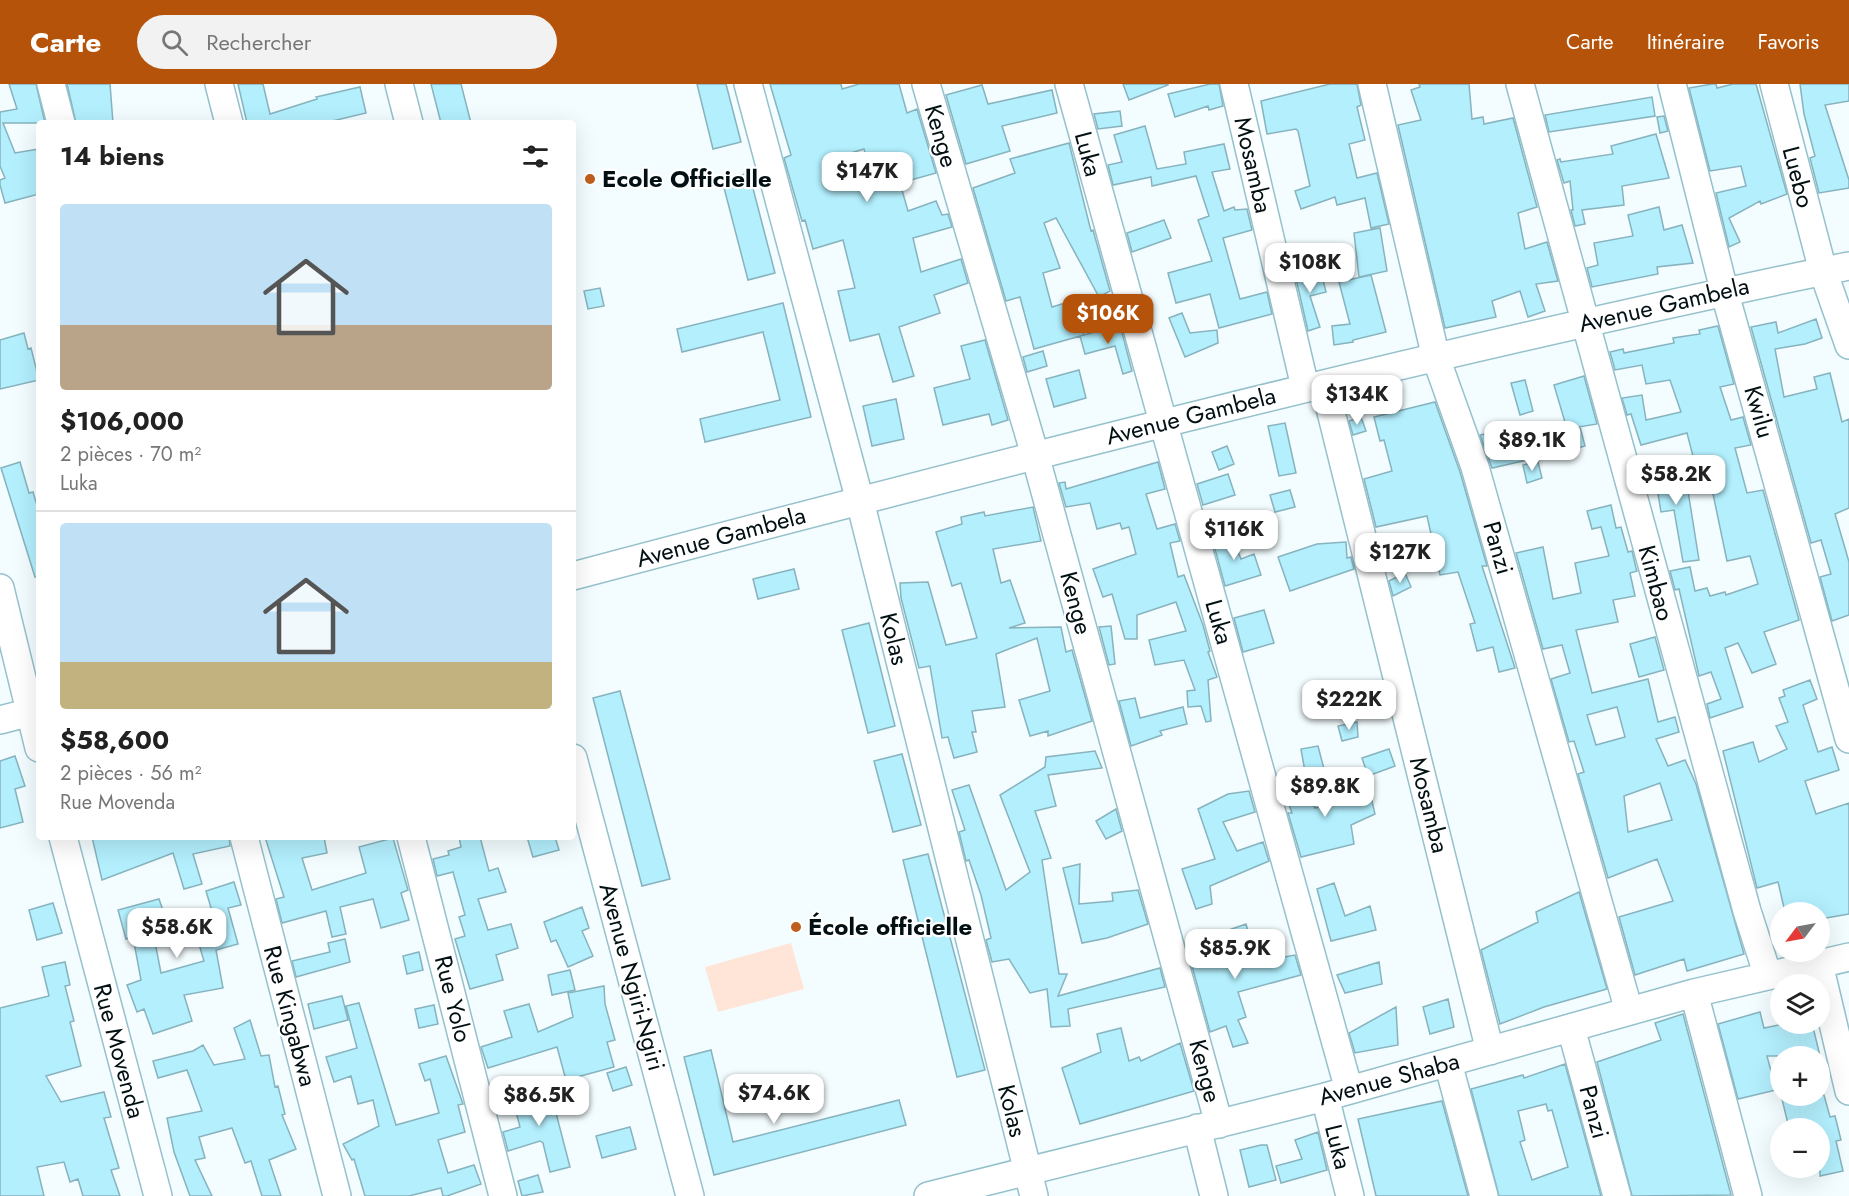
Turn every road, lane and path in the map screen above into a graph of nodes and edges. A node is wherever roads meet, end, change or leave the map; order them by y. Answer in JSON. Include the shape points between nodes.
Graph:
{"nodes":[{"id":1,"x":51,"y":84,"type":"edge"},
{"id":2,"x":219,"y":84,"type":"edge"},
{"id":3,"x":399,"y":84,"type":"edge"},
{"id":4,"x":748,"y":84,"type":"edge"},
{"id":5,"x":926,"y":84,"type":"edge"},
{"id":6,"x":1069,"y":84,"type":"edge"},
{"id":7,"x":1234,"y":84,"type":"edge"},
{"id":8,"x":1372,"y":84,"type":"edge"},
{"id":9,"x":1520,"y":84,"type":"edge"},
{"id":10,"x":1671,"y":84,"type":"edge"},
{"id":11,"x":1774,"y":84,"type":"edge"},
{"id":12,"x":60,"y":120,"type":"edge"},
{"id":13,"x":228,"y":120,"type":"edge"},
{"id":14,"x":408,"y":120,"type":"edge"},
{"id":15,"x":1849,"y":266,"type":"edge"},
{"id":16,"x":1823,"y":271,"type":"junction"},
{"id":17,"x":1724,"y":290,"type":"junction"},
{"id":18,"x":1584,"y":322,"type":"junction"},
{"id":19,"x":1849,"y":345,"type":"edge"},
{"id":20,"x":1436,"y":358,"type":"junction"},
{"id":21,"x":1315,"y":385,"type":"junction"},
{"id":22,"x":1162,"y":425,"type":"junction"},
{"id":23,"x":1035,"y":455,"type":"junction"},
{"id":24,"x":860,"y":501,"type":"junction"},
{"id":25,"x":576,"y":575,"type":"edge"},
{"id":26,"x":0,"y":588,"type":"edge"},
{"id":27,"x":34,"y":711,"type":"edge"},
{"id":28,"x":0,"y":720,"type":"edge"},
{"id":29,"x":1849,"y":739,"type":"edge"},
{"id":30,"x":576,"y":769,"type":"edge"},
{"id":31,"x":64,"y":840,"type":"edge"},
{"id":32,"x":244,"y":840,"type":"edge"},
{"id":33,"x":412,"y":840,"type":"edge"},
{"id":34,"x":1849,"y":957,"type":"edge"},
{"id":35,"x":1819,"y":964,"type":"junction"},
{"id":36,"x":1768,"y":976,"type":"junction"},
{"id":37,"x":1694,"y":993,"type":"junction"},
{"id":38,"x":1629,"y":1011,"type":"junction"},
{"id":39,"x":1571,"y":1028,"type":"junction"},
{"id":40,"x":1491,"y":1051,"type":"junction"},
{"id":41,"x":1448,"y":1063,"type":"junction"},
{"id":42,"x":1849,"y":1091,"type":"edge"},
{"id":43,"x":1337,"y":1094,"type":"junction"},
{"id":44,"x":1208,"y":1126,"type":"junction"},
{"id":45,"x":1030,"y":1183,"type":"edge"},
{"id":46,"x":158,"y":1196,"type":"edge"},
{"id":47,"x":337,"y":1196,"type":"edge"},
{"id":48,"x":503,"y":1196,"type":"edge"},
{"id":49,"x":690,"y":1196,"type":"edge"},
{"id":50,"x":928,"y":1196,"type":"edge"},
{"id":51,"x":1214,"y":1196,"type":"edge"},
{"id":52,"x":1350,"y":1196,"type":"edge"},
{"id":53,"x":1484,"y":1196,"type":"edge"},
{"id":54,"x":1617,"y":1196,"type":"edge"},
{"id":55,"x":1748,"y":1196,"type":"edge"}],
"edges":[{"from":1,"to":12,"type":"street"},
{"from":2,"to":13,"type":"street"},
{"from":3,"to":14,"type":"street"},
{"from":4,"to":24,"type":"street","name":"Kolas"},
{"from":5,"to":23,"type":"street","name":"Kenge"},
{"from":6,"to":22,"type":"street","name":"Luka"},
{"from":7,"to":21,"type":"street","name":"Mosamba"},
{"from":8,"to":20,"type":"street","name":"Panzi"},
{"from":9,"to":18,"type":"street","name":"Kimbao"},
{"from":10,"to":17,"type":"street","name":"Kwilu"},
{"from":11,"to":16,"type":"street","name":"Luebo"},
{"from":15,"to":16,"type":"street","name":"Avenue Gambela"},
{"from":16,"to":17,"type":"street","name":"Avenue Gambela"},
{"from":16,"to":19,"type":"street","name":"Luebo"},
{"from":17,"to":18,"type":"street","name":"Avenue Gambela"},
{"from":17,"to":29,"type":"street","name":"Kwilu"},
{"from":18,"to":20,"type":"street","name":"Avenue Gambela"},
{"from":18,"to":36,"type":"street","name":"Kimbao"},
{"from":20,"to":21,"type":"street","name":"Avenue Gambela"},
{"from":20,"to":38,"type":"street","name":"Panzi","via":[[1475,467]]},
{"from":21,"to":22,"type":"street","name":"Avenue Gambela"},
{"from":21,"to":40,"type":"street","name":"Mosamba"},
{"from":22,"to":23,"type":"street","name":"Avenue Gambela"},
{"from":22,"to":43,"type":"street","name":"Luka","via":[[1234,673]]},
{"from":23,"to":24,"type":"street","name":"Avenue Gambela"},
{"from":23,"to":44,"type":"street","name":"Kenge"},
{"from":24,"to":25,"type":"street","name":"Avenue Gambela"},
{"from":24,"to":45,"type":"street","name":"Kolas"},
{"from":26,"to":27,"type":"street"},
{"from":27,"to":28,"type":"street"},
{"from":30,"to":49,"type":"street","name":"Avenue Ngiri-Ngiri"},
{"from":31,"to":46,"type":"street","name":"Rue Movenda"},
{"from":32,"to":47,"type":"street","name":"Rue Kingabwa"},
{"from":33,"to":48,"type":"street","name":"Rue Yolo"},
{"from":34,"to":35,"type":"street","name":"Avenue Shaba"},
{"from":35,"to":36,"type":"street","name":"Avenue Shaba"},
{"from":35,"to":42,"type":"street"},
{"from":36,"to":37,"type":"street","name":"Avenue Shaba"},
{"from":37,"to":38,"type":"street","name":"Avenue Shaba"},
{"from":37,"to":55,"type":"street"},
{"from":38,"to":39,"type":"street","name":"Avenue Shaba"},
{"from":39,"to":40,"type":"street","name":"Avenue Shaba"},
{"from":39,"to":54,"type":"street","name":"Panzi"},
{"from":40,"to":41,"type":"street","name":"Avenue Shaba"},
{"from":41,"to":43,"type":"street","name":"Avenue Shaba"},
{"from":41,"to":53,"type":"street"},
{"from":43,"to":44,"type":"street","name":"Avenue Shaba"},
{"from":43,"to":52,"type":"street","name":"Luka"},
{"from":44,"to":45,"type":"street","name":"Avenue Shaba"},
{"from":44,"to":51,"type":"street","name":"Kenge"},
{"from":45,"to":50,"type":"street","name":"Avenue Shaba"}]}
